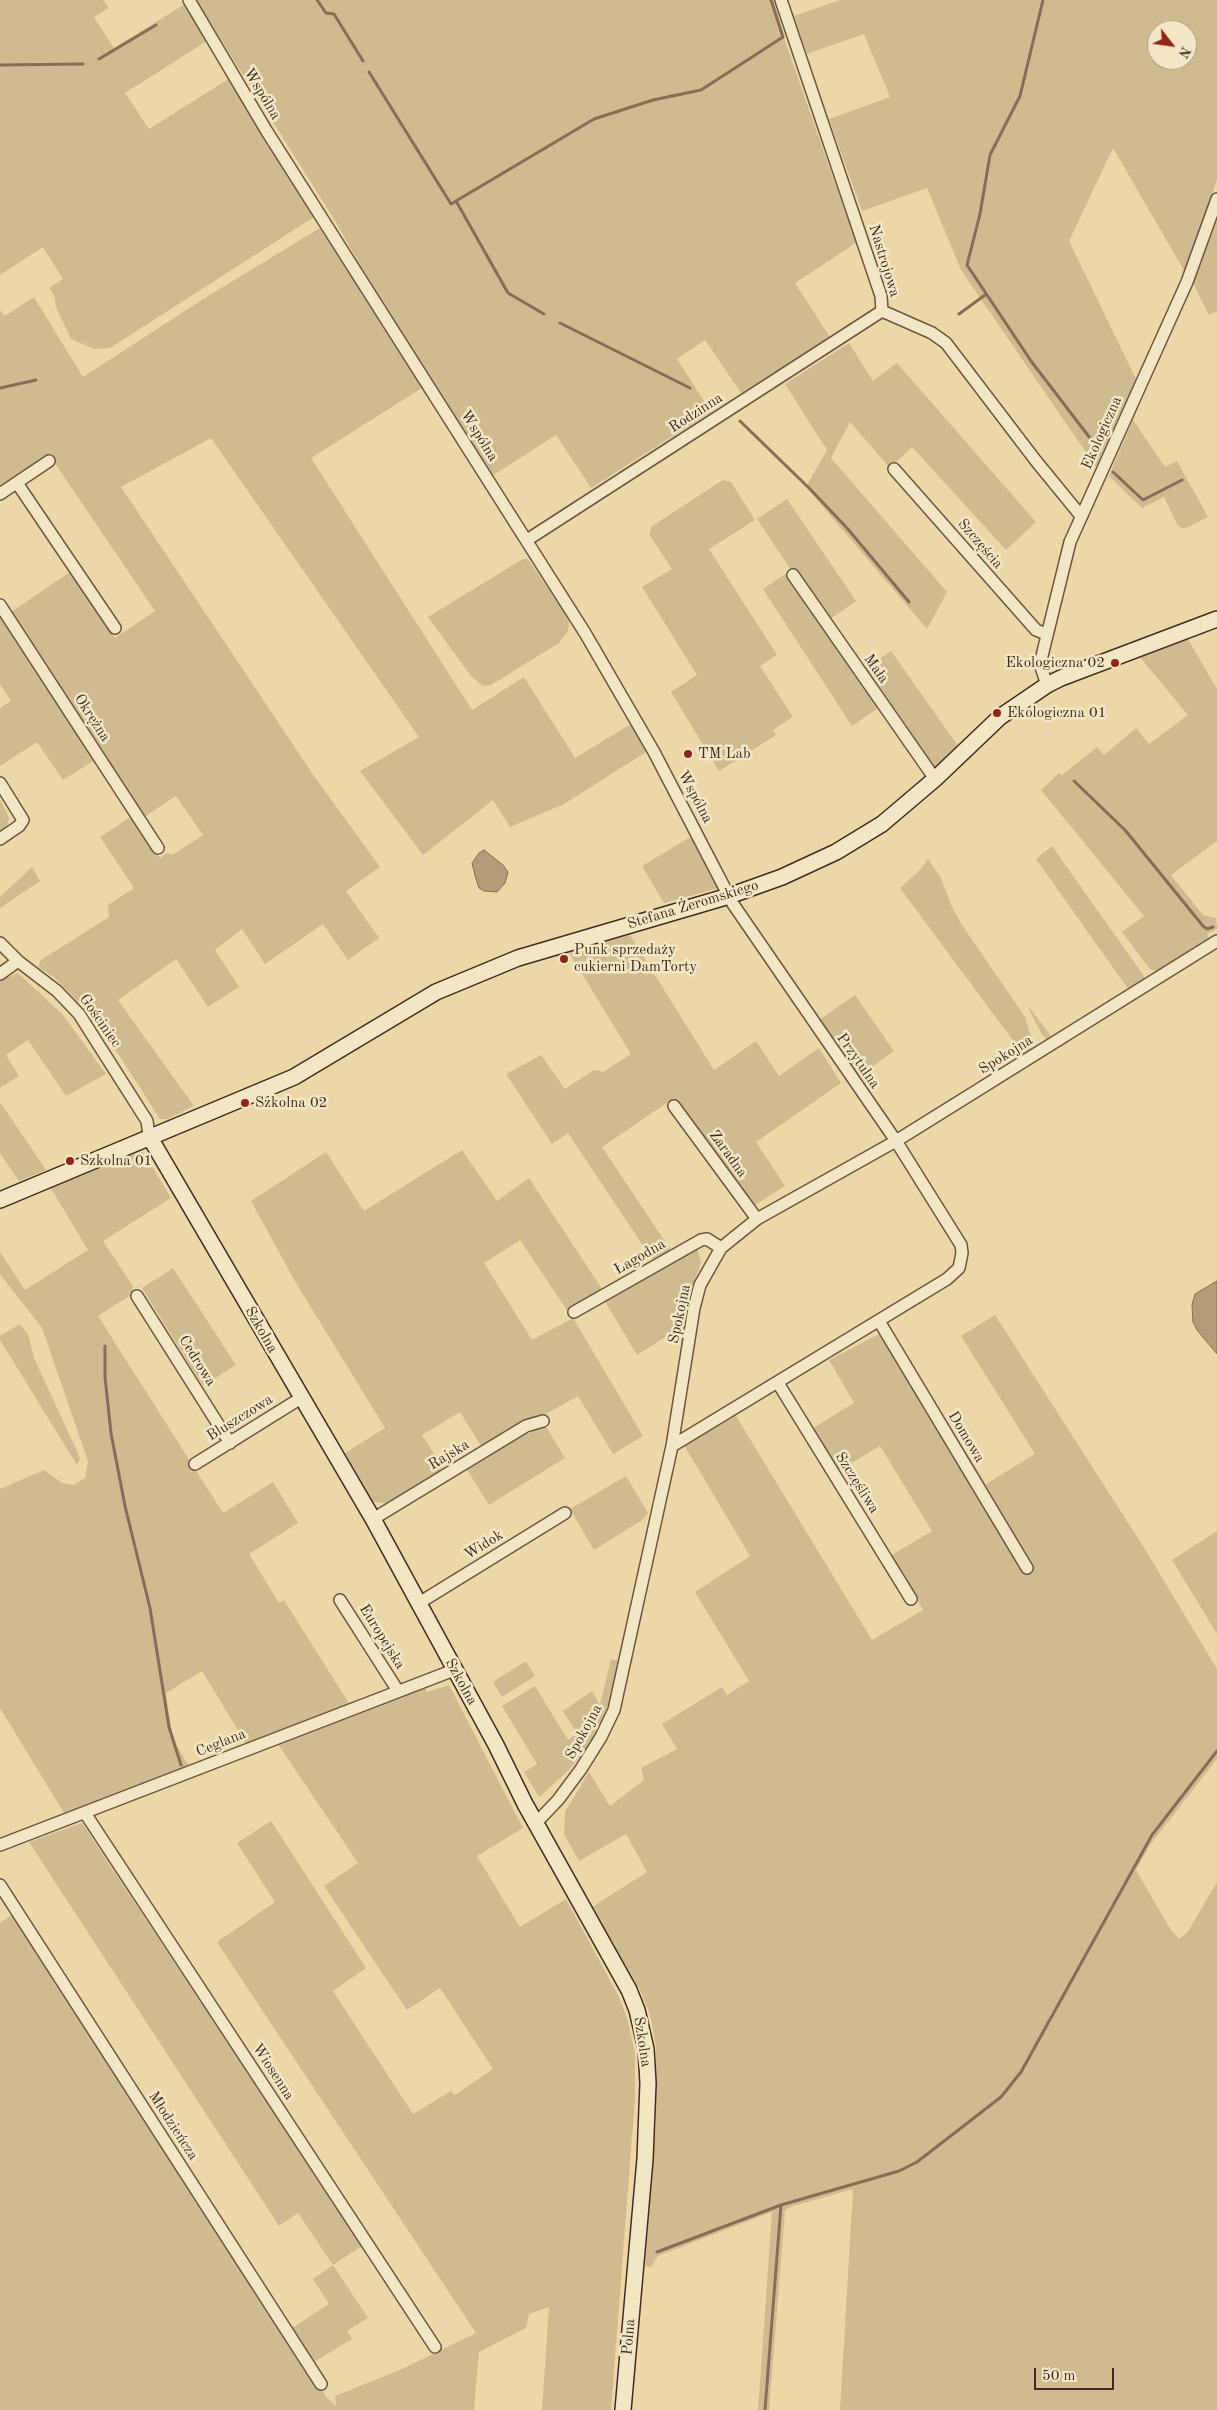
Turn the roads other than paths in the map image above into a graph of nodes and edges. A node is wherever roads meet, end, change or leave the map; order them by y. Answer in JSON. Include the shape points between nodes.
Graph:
{"nodes":[{"id":1,"x":188,"y":0,"type":"edge"},
{"id":2,"x":781,"y":0,"type":"edge"},
{"id":3,"x":1217,"y":199,"type":"edge"},
{"id":4,"x":882,"y":311,"type":"junction"},
{"id":5,"x":49,"y":462,"type":"dead end"},
{"id":6,"x":894,"y":469,"type":"dead end"},
{"id":7,"x":17,"y":483,"type":"junction"},
{"id":8,"x":0,"y":494,"type":"edge"},
{"id":9,"x":1081,"y":516,"type":"junction"},
{"id":10,"x":526,"y":540,"type":"junction"},
{"id":11,"x":793,"y":575,"type":"dead end"},
{"id":12,"x":0,"y":605,"type":"edge"},
{"id":13,"x":1217,"y":619,"type":"edge"},
{"id":14,"x":115,"y":628,"type":"dead end"},
{"id":15,"x":1046,"y":634,"type":"junction"},
{"id":16,"x":1047,"y":685,"type":"junction"},
{"id":17,"x":935,"y":779,"type":"junction"},
{"id":18,"x":0,"y":784,"type":"edge"},
{"id":19,"x":0,"y":839,"type":"edge"},
{"id":20,"x":158,"y":848,"type":"dead end"},
{"id":21,"x":729,"y":896,"type":"junction"},
{"id":22,"x":1217,"y":941,"type":"edge"},
{"id":23,"x":0,"y":943,"type":"edge"},
{"id":24,"x":18,"y":961,"type":"junction"},
{"id":25,"x":0,"y":974,"type":"edge"},
{"id":26,"x":674,"y":1106,"type":"dead end"},
{"id":27,"x":148,"y":1136,"type":"junction"},
{"id":28,"x":896,"y":1141,"type":"junction"},
{"id":29,"x":0,"y":1200,"type":"edge"},
{"id":30,"x":757,"y":1220,"type":"junction"},
{"id":31,"x":721,"y":1248,"type":"junction"},
{"id":32,"x":138,"y":1296,"type":"dead end"},
{"id":33,"x":574,"y":1312,"type":"dead end"},
{"id":34,"x":879,"y":1321,"type":"junction"},
{"id":35,"x":778,"y":1383,"type":"junction"},
{"id":36,"x":301,"y":1398,"type":"junction"},
{"id":37,"x":543,"y":1421,"type":"dead end"},
{"id":38,"x":230,"y":1443,"type":"junction"},
{"id":39,"x":672,"y":1446,"type":"junction"},
{"id":40,"x":196,"y":1464,"type":"dead end"},
{"id":41,"x":565,"y":1513,"type":"dead end"},
{"id":42,"x":373,"y":1519,"type":"junction"},
{"id":43,"x":1028,"y":1568,"type":"dead end"},
{"id":44,"x":911,"y":1599,"type":"dead end"},
{"id":45,"x":340,"y":1600,"type":"dead end"},
{"id":46,"x":419,"y":1603,"type":"junction"},
{"id":47,"x":454,"y":1670,"type":"junction"},
{"id":48,"x":398,"y":1691,"type":"junction"},
{"id":49,"x":85,"y":1813,"type":"junction"},
{"id":50,"x":536,"y":1823,"type":"junction"},
{"id":51,"x":0,"y":1845,"type":"edge"},
{"id":52,"x":0,"y":1885,"type":"edge"},
{"id":53,"x":636,"y":2265,"type":"joint"},
{"id":54,"x":435,"y":2347,"type":"dead end"},
{"id":55,"x":321,"y":2384,"type":"dead end"},
{"id":56,"x":623,"y":2410,"type":"edge"}],
"edges":[{"from":1,"to":10,"type":"street","name":"Wspólna","via":[[266,130]]},
{"from":2,"to":4,"type":"street","name":"Nastrojowa","via":[[881,296]]},
{"from":3,"to":9,"type":"street","name":"Ekologiczna","via":[[1187,282]]},
{"from":4,"to":9,"type":"street","name":"Nastrojowa","via":[[932,333],[946,343]]},
{"from":4,"to":10,"type":"street","name":"Rodzinna"},
{"from":5,"to":7,"type":"street"},
{"from":6,"to":15,"type":"street","name":"Szczęścia","via":[[1036,630]]},
{"from":7,"to":8,"type":"street"},
{"from":7,"to":14,"type":"street"},
{"from":9,"to":15,"type":"street","name":"Ekologiczna","via":[[1068,550]]},
{"from":10,"to":21,"type":"street","name":"Wspólna","via":[[654,752]]},
{"from":11,"to":17,"type":"street","name":"Mała"},
{"from":12,"to":20,"type":"street","name":"Okrężna"},
{"from":13,"to":16,"type":"street","name":"Stefana Żeromskiego"},
{"from":15,"to":16,"type":"street","name":"Ekologiczna","via":[[1040,664]]},
{"from":16,"to":17,"type":"street","name":"Stefana Żeromskiego","via":[[1008,710]]},
{"from":17,"to":21,"type":"street","name":"Stefana Żeromskiego","via":[[882,824],[851,845],[782,877]]},
{"from":18,"to":19,"type":"street","via":[[23,820]]},
{"from":21,"to":27,"type":"street","name":"Stefana Żeromskiego","via":[[518,958],[436,992],[294,1077]]},
{"from":21,"to":28,"type":"street","name":"Przytulna"},
{"from":22,"to":28,"type":"street","name":"Spokojna"},
{"from":23,"to":24,"type":"street","name":"Gościniec"},
{"from":24,"to":25,"type":"street"},
{"from":24,"to":27,"type":"street","name":"Gościniec","via":[[57,991],[79,1014],[147,1121]]},
{"from":26,"to":30,"type":"street","name":"Zaradna"},
{"from":27,"to":29,"type":"street","name":"Stefana Żeromskiego"},
{"from":27,"to":36,"type":"street","name":"Szkolna"},
{"from":28,"to":30,"type":"street","name":"Spokojna"},
{"from":28,"to":34,"type":"street","name":"Przytulna","via":[[961,1245],[962,1259],[954,1274]]},
{"from":30,"to":31,"type":"street","name":"Spokojna"},
{"from":31,"to":33,"type":"street","name":"Łagodna","via":[[707,1239],[701,1240]]},
{"from":31,"to":39,"type":"street","name":"Spokojna","via":[[700,1285],[694,1308]]},
{"from":32,"to":38,"type":"street","name":"Cedrowa"},
{"from":34,"to":35,"type":"street"},
{"from":34,"to":43,"type":"street","name":"Domowa"},
{"from":35,"to":39,"type":"street"},
{"from":35,"to":44,"type":"street","name":"Szczęśliwa"},
{"from":36,"to":38,"type":"street","name":"Bluszczowa"},
{"from":36,"to":42,"type":"street","name":"Szkolna"},
{"from":37,"to":42,"type":"street","name":"Rajska","via":[[526,1426]]},
{"from":38,"to":40,"type":"street","name":"Bluszczowa"},
{"from":39,"to":50,"type":"street","name":"Spokojna","via":[[612,1716],[597,1745],[568,1787]]},
{"from":41,"to":46,"type":"street","name":"Widok"},
{"from":42,"to":46,"type":"street","name":"Szkolna"},
{"from":45,"to":48,"type":"street","name":"Europejska"},
{"from":46,"to":47,"type":"street","name":"Szkolna"},
{"from":47,"to":48,"type":"street","name":"Ceglana"},
{"from":47,"to":50,"type":"street","name":"Szkolna"},
{"from":48,"to":49,"type":"street","name":"Ceglana"},
{"from":49,"to":51,"type":"street","name":"Ceglana"},
{"from":49,"to":54,"type":"street","name":"Wiosenna"},
{"from":50,"to":53,"type":"street","name":"Szkolna","via":[[629,1990],[645,2040],[648,2082]]},
{"from":52,"to":55,"type":"street","name":"Młodzieńcza"},
{"from":53,"to":56,"type":"street","name":"Polna"}]}
